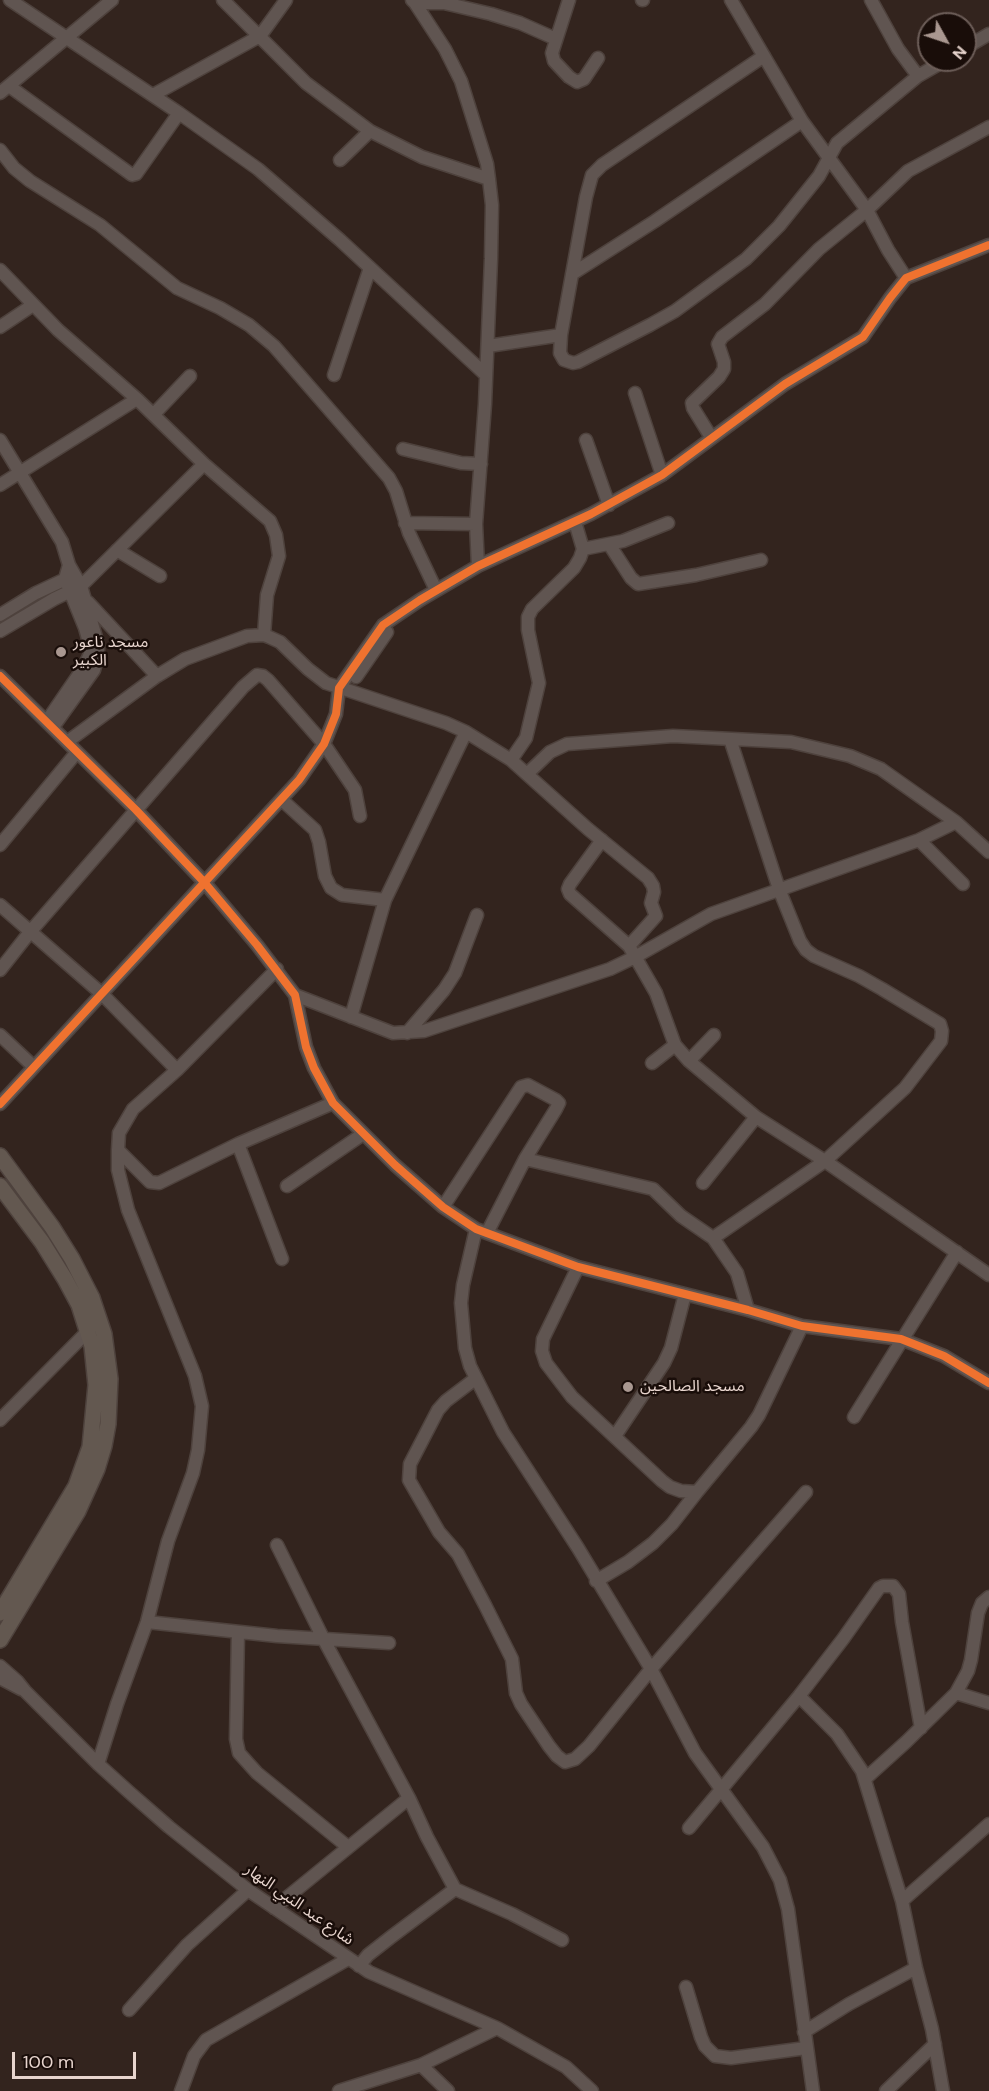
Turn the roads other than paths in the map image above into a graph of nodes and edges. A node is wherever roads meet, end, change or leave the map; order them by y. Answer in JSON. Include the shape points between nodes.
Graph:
{"nodes":[{"id":1,"x":10,"y":0,"type":"edge"},
{"id":2,"x":223,"y":0,"type":"edge"},
{"id":3,"x":286,"y":0,"type":"edge"},
{"id":4,"x":569,"y":0,"type":"edge"},
{"id":5,"x":731,"y":0,"type":"edge"},
{"id":6,"x":872,"y":0,"type":"edge"},
{"id":7,"x":413,"y":1,"type":"edge"},
{"id":8,"x":105,"y":2,"type":"edge"},
{"id":9,"x":260,"y":36,"type":"junction"},
{"id":10,"x":68,"y":38,"type":"junction"},
{"id":11,"x":556,"y":39,"type":"junction"},
{"id":12,"x":764,"y":56,"type":"junction"},
{"id":13,"x":598,"y":58,"type":"dead end"},
{"id":14,"x":925,"y":72,"type":"edge"},
{"id":15,"x":918,"y":76,"type":"junction"},
{"id":16,"x":4,"y":89,"type":"edge"},
{"id":17,"x":153,"y":95,"type":"junction"},
{"id":18,"x":179,"y":113,"type":"junction"},
{"id":19,"x":802,"y":121,"type":"junction"},
{"id":20,"x":989,"y":127,"type":"edge"},
{"id":21,"x":370,"y":131,"type":"junction"},
{"id":22,"x":0,"y":150,"type":"edge"},
{"id":23,"x":828,"y":157,"type":"junction"},
{"id":24,"x":340,"y":160,"type":"dead end"},
{"id":25,"x":489,"y":179,"type":"junction"},
{"id":26,"x":867,"y":210,"type":"junction"},
{"id":27,"x":989,"y":245,"type":"edge"},
{"id":28,"x":370,"y":268,"type":"junction"},
{"id":29,"x":0,"y":270,"type":"edge"},
{"id":30,"x":572,"y":274,"type":"junction"},
{"id":31,"x":906,"y":278,"type":"junction"},
{"id":32,"x":33,"y":305,"type":"junction"},
{"id":33,"x":0,"y":327,"type":"edge"},
{"id":34,"x":561,"y":335,"type":"junction"},
{"id":35,"x":488,"y":346,"type":"junction"},
{"id":36,"x":334,"y":375,"type":"dead end"},
{"id":37,"x":486,"y":375,"type":"junction"},
{"id":38,"x":190,"y":376,"type":"dead end"},
{"id":39,"x":635,"y":393,"type":"dead end"},
{"id":40,"x":137,"y":399,"type":"junction"},
{"id":41,"x":154,"y":414,"type":"junction"},
{"id":42,"x":711,"y":437,"type":"junction"},
{"id":43,"x":0,"y":440,"type":"edge"},
{"id":44,"x":586,"y":440,"type":"dead end"},
{"id":45,"x":403,"y":449,"type":"dead end"},
{"id":46,"x":204,"y":464,"type":"junction"},
{"id":47,"x":481,"y":464,"type":"junction"},
{"id":48,"x":21,"y":471,"type":"junction"},
{"id":49,"x":662,"y":475,"type":"junction"},
{"id":50,"x":0,"y":485,"type":"edge"},
{"id":51,"x":609,"y":505,"type":"junction"},
{"id":52,"x":575,"y":522,"type":"junction"},
{"id":53,"x":405,"y":523,"type":"junction"},
{"id":54,"x":668,"y":523,"type":"dead end"},
{"id":55,"x":476,"y":524,"type":"junction"},
{"id":56,"x":609,"y":544,"type":"junction"},
{"id":57,"x":583,"y":549,"type":"junction"},
{"id":58,"x":117,"y":550,"type":"junction"},
{"id":59,"x":762,"y":560,"type":"dead end"},
{"id":60,"x":478,"y":566,"type":"junction"},
{"id":61,"x":160,"y":576,"type":"dead end"},
{"id":62,"x":75,"y":582,"type":"junction"},
{"id":63,"x":436,"y":590,"type":"junction"},
{"id":64,"x":0,"y":615,"type":"edge"},
{"id":65,"x":0,"y":631,"type":"edge"},
{"id":66,"x":264,"y":634,"type":"junction"},
{"id":67,"x":0,"y":676,"type":"edge"},
{"id":68,"x":157,"y":676,"type":"junction"},
{"id":69,"x":342,"y":692,"type":"junction"},
{"id":70,"x":50,"y":724,"type":"junction"},
{"id":71,"x":466,"y":732,"type":"junction"},
{"id":72,"x":730,"y":739,"type":"junction"},
{"id":73,"x":68,"y":742,"type":"junction"},
{"id":74,"x":324,"y":744,"type":"junction"},
{"id":75,"x":77,"y":752,"type":"junction"},
{"id":76,"x":511,"y":760,"type":"junction"},
{"id":77,"x":527,"y":774,"type":"junction"},
{"id":78,"x":282,"y":800,"type":"junction"},
{"id":79,"x":136,"y":810,"type":"junction"},
{"id":80,"x":360,"y":816,"type":"dead end"},
{"id":81,"x":956,"y":822,"type":"junction"},
{"id":82,"x":602,"y":840,"type":"junction"},
{"id":83,"x":919,"y":840,"type":"junction"},
{"id":84,"x":0,"y":845,"type":"edge"},
{"id":85,"x":989,"y":852,"type":"edge"},
{"id":86,"x":204,"y":882,"type":"junction"},
{"id":87,"x":963,"y":884,"type":"dead end"},
{"id":88,"x":779,"y":889,"type":"junction"},
{"id":89,"x":385,"y":900,"type":"junction"},
{"id":90,"x":0,"y":905,"type":"edge"},
{"id":91,"x":477,"y":915,"type":"dead end"},
{"id":92,"x":30,"y":932,"type":"junction"},
{"id":93,"x":632,"y":952,"type":"junction"},
{"id":94,"x":277,"y":969,"type":"junction"},
{"id":95,"x":0,"y":970,"type":"edge"},
{"id":96,"x":102,"y":994,"type":"junction"},
{"id":97,"x":295,"y":995,"type":"junction"},
{"id":98,"x":351,"y":1017,"type":"junction"},
{"id":99,"x":407,"y":1033,"type":"junction"},
{"id":100,"x":0,"y":1035,"type":"edge"},
{"id":101,"x":714,"y":1035,"type":"dead end"},
{"id":102,"x":675,"y":1045,"type":"junction"},
{"id":103,"x":689,"y":1061,"type":"junction"},
{"id":104,"x":652,"y":1063,"type":"dead end"},
{"id":105,"x":34,"y":1067,"type":"junction"},
{"id":106,"x":177,"y":1070,"type":"junction"},
{"id":107,"x":3,"y":1101,"type":"edge"},
{"id":108,"x":333,"y":1103,"type":"junction"},
{"id":109,"x":0,"y":1110,"type":"edge"},
{"id":110,"x":756,"y":1117,"type":"junction"},
{"id":111,"x":363,"y":1134,"type":"junction"},
{"id":112,"x":238,"y":1144,"type":"junction"},
{"id":113,"x":117,"y":1150,"type":"junction"},
{"id":114,"x":0,"y":1156,"type":"edge"},
{"id":115,"x":525,"y":1159,"type":"junction"},
{"id":116,"x":825,"y":1161,"type":"junction"},
{"id":117,"x":704,"y":1183,"type":"dead end"},
{"id":118,"x":0,"y":1186,"type":"edge"},
{"id":119,"x":287,"y":1186,"type":"dead end"},
{"id":120,"x":443,"y":1206,"type":"junction"},
{"id":121,"x":481,"y":1231,"type":"junction"},
{"id":122,"x":713,"y":1238,"type":"junction"},
{"id":123,"x":957,"y":1252,"type":"junction"},
{"id":124,"x":282,"y":1259,"type":"dead end"},
{"id":125,"x":578,"y":1267,"type":"junction"},
{"id":126,"x":989,"y":1275,"type":"edge"},
{"id":127,"x":685,"y":1293,"type":"junction"},
{"id":128,"x":748,"y":1310,"type":"junction"},
{"id":129,"x":802,"y":1326,"type":"junction"},
{"id":130,"x":88,"y":1331,"type":"junction"},
{"id":131,"x":901,"y":1339,"type":"junction"},
{"id":132,"x":476,"y":1379,"type":"junction"},
{"id":133,"x":989,"y":1383,"type":"edge"},
{"id":134,"x":854,"y":1418,"type":"dead end"},
{"id":135,"x":0,"y":1420,"type":"edge"},
{"id":136,"x":615,"y":1436,"type":"junction"},
{"id":137,"x":697,"y":1492,"type":"junction"},
{"id":138,"x":806,"y":1492,"type":"dead end"},
{"id":139,"x":278,"y":1545,"type":"dead end"},
{"id":140,"x":596,"y":1581,"type":"junction"},
{"id":141,"x":989,"y":1597,"type":"edge"},
{"id":142,"x":0,"y":1613,"type":"edge"},
{"id":143,"x":147,"y":1622,"type":"junction"},
{"id":144,"x":238,"y":1632,"type":"junction"},
{"id":145,"x":0,"y":1640,"type":"edge"},
{"id":146,"x":324,"y":1640,"type":"junction"},
{"id":147,"x":389,"y":1643,"type":"dead end"},
{"id":148,"x":0,"y":1666,"type":"edge"},
{"id":149,"x":651,"y":1670,"type":"junction"},
{"id":150,"x":0,"y":1678,"type":"edge"},
{"id":151,"x":25,"y":1691,"type":"junction"},
{"id":152,"x":956,"y":1693,"type":"junction"},
{"id":153,"x":799,"y":1696,"type":"junction"},
{"id":154,"x":989,"y":1703,"type":"edge"},
{"id":155,"x":921,"y":1728,"type":"junction"},
{"id":156,"x":98,"y":1764,"type":"junction"},
{"id":157,"x":865,"y":1779,"type":"junction"},
{"id":158,"x":722,"y":1791,"type":"junction"},
{"id":159,"x":409,"y":1798,"type":"junction"},
{"id":160,"x":989,"y":1824,"type":"edge"},
{"id":161,"x":689,"y":1828,"type":"dead end"},
{"id":162,"x":348,"y":1847,"type":"junction"},
{"id":163,"x":455,"y":1889,"type":"junction"},
{"id":164,"x":248,"y":1890,"type":"junction"},
{"id":165,"x":902,"y":1901,"type":"junction"},
{"id":166,"x":274,"y":1908,"type":"junction"},
{"id":167,"x":562,"y":1940,"type":"dead end"},
{"id":168,"x":348,"y":1959,"type":"junction"},
{"id":169,"x":359,"y":1966,"type":"junction"},
{"id":170,"x":916,"y":1968,"type":"junction"},
{"id":171,"x":686,"y":1987,"type":"dead end"},
{"id":172,"x":129,"y":2010,"type":"dead end"},
{"id":173,"x":497,"y":2028,"type":"junction"},
{"id":174,"x":804,"y":2032,"type":"junction"},
{"id":175,"x":935,"y":2044,"type":"junction"},
{"id":176,"x":806,"y":2048,"type":"junction"},
{"id":177,"x":421,"y":2065,"type":"junction"},
{"id":178,"x":181,"y":2091,"type":"edge"},
{"id":179,"x":339,"y":2091,"type":"edge"},
{"id":180,"x":448,"y":2091,"type":"edge"},
{"id":181,"x":592,"y":2091,"type":"edge"},
{"id":182,"x":813,"y":2091,"type":"edge"},
{"id":183,"x":886,"y":2091,"type":"edge"},
{"id":184,"x":943,"y":2091,"type":"edge"}],
"edges":[{"from":1,"to":10,"type":"street"},
{"from":2,"to":9,"type":"street"},
{"from":3,"to":9,"type":"street"},
{"from":4,"to":11,"type":"street"},
{"from":5,"to":12,"type":"street"},
{"from":6,"to":15,"type":"street","via":[[898,49]]},
{"from":7,"to":11,"type":"street","via":[[444,3],[491,14]]},
{"from":7,"to":25,"type":"street","via":[[446,49],[461,81]]},
{"from":8,"to":10,"type":"street"},
{"from":9,"to":17,"type":"street"},
{"from":9,"to":21,"type":"street","via":[[306,83]]},
{"from":10,"to":16,"type":"street"},
{"from":10,"to":17,"type":"street"},
{"from":11,"to":13,"type":"street","via":[[554,61],[575,81],[584,79]]},
{"from":12,"to":19,"type":"street"},
{"from":12,"to":30,"type":"street","via":[[596,170],[587,189]]},
{"from":14,"to":15,"type":"street"},
{"from":15,"to":23,"type":"street","via":[[844,136]]},
{"from":16,"to":18,"type":"street","via":[[134,175]]},
{"from":17,"to":18,"type":"street"},
{"from":18,"to":28,"type":"street","via":[[258,170]]},
{"from":19,"to":23,"type":"street"},
{"from":19,"to":30,"type":"street"},
{"from":20,"to":26,"type":"street","via":[[912,168]]},
{"from":21,"to":24,"type":"street"},
{"from":21,"to":25,"type":"street","via":[[422,157]]},
{"from":22,"to":53,"type":"street","via":[[30,182],[100,225],[177,288],[249,325],[274,346],[389,478]]},
{"from":23,"to":26,"type":"street"},
{"from":23,"to":34,"type":"street","via":[[819,176],[761,245],[675,311],[578,362],[568,362],[561,356]]},
{"from":25,"to":35,"type":"street","via":[[492,221]]},
{"from":26,"to":31,"type":"street"},
{"from":26,"to":42,"type":"street","via":[[819,249],[765,304],[719,340],[724,369],[692,403]]},
{"from":27,"to":31,"type":"street"},
{"from":28,"to":36,"type":"street"},
{"from":28,"to":37,"type":"street"},
{"from":29,"to":32,"type":"street"},
{"from":30,"to":34,"type":"street"},
{"from":31,"to":42,"type":"street","via":[[862,337],[785,384]]},
{"from":32,"to":33,"type":"street"},
{"from":32,"to":40,"type":"street"},
{"from":34,"to":35,"type":"street"},
{"from":35,"to":37,"type":"street"},
{"from":37,"to":47,"type":"street"},
{"from":38,"to":41,"type":"street"},
{"from":39,"to":49,"type":"street"},
{"from":40,"to":41,"type":"street"},
{"from":40,"to":48,"type":"street"},
{"from":41,"to":46,"type":"street"},
{"from":42,"to":49,"type":"street"},
{"from":43,"to":48,"type":"street"},
{"from":44,"to":51,"type":"street"},
{"from":45,"to":47,"type":"street"},
{"from":46,"to":58,"type":"street"},
{"from":46,"to":66,"type":"street","via":[[264,514],[276,535],[279,556],[267,595]]},
{"from":47,"to":55,"type":"street"},
{"from":48,"to":50,"type":"street"},
{"from":48,"to":62,"type":"street","via":[[56,530]]},
{"from":49,"to":51,"type":"street"},
{"from":51,"to":52,"type":"street"},
{"from":52,"to":57,"type":"street"},
{"from":52,"to":60,"type":"street"},
{"from":53,"to":55,"type":"street"},
{"from":53,"to":63,"type":"street"},
{"from":54,"to":56,"type":"street"},
{"from":55,"to":60,"type":"street"},
{"from":56,"to":57,"type":"street"},
{"from":56,"to":59,"type":"street","via":[[638,584]]},
{"from":57,"to":76,"type":"street","via":[[574,568],[530,613],[528,630],[539,683],[526,738]]},
{"from":58,"to":61,"type":"street"},
{"from":58,"to":62,"type":"street","via":[[91,576]]},
{"from":60,"to":63,"type":"street"},
{"from":62,"to":64,"type":"street","via":[[36,593]]},
{"from":62,"to":65,"type":"street"},
{"from":62,"to":68,"type":"street"},
{"from":62,"to":70,"type":"street","via":[[90,654]]},
{"from":63,"to":69,"type":"street","via":[[383,625]]},
{"from":66,"to":68,"type":"street","via":[[201,651]]},
{"from":66,"to":69,"type":"street","via":[[280,642],[318,678]]},
{"from":67,"to":70,"type":"street"},
{"from":68,"to":73,"type":"street"},
{"from":69,"to":71,"type":"street","via":[[409,710]]},
{"from":69,"to":74,"type":"street"},
{"from":70,"to":73,"type":"street"},
{"from":71,"to":76,"type":"street"},
{"from":71,"to":89,"type":"street"},
{"from":72,"to":77,"type":"street","via":[[673,736],[561,745]]},
{"from":72,"to":81,"type":"street","via":[[791,742],[850,756],[881,769]]},
{"from":72,"to":88,"type":"street"},
{"from":73,"to":75,"type":"street"},
{"from":74,"to":78,"type":"street"},
{"from":74,"to":79,"type":"street","via":[[268,680],[257,675]]},
{"from":74,"to":80,"type":"street","via":[[354,790]]},
{"from":75,"to":79,"type":"street"},
{"from":75,"to":84,"type":"street"},
{"from":76,"to":77,"type":"street"},
{"from":77,"to":82,"type":"street"},
{"from":78,"to":86,"type":"street"},
{"from":78,"to":89,"type":"street","via":[[315,830],[325,876],[335,891]]},
{"from":79,"to":86,"type":"street"},
{"from":79,"to":92,"type":"street"},
{"from":81,"to":83,"type":"street"},
{"from":81,"to":85,"type":"street"},
{"from":82,"to":93,"type":"street","via":[[653,886],[651,903],[656,916]]},
{"from":82,"to":93,"type":"street","via":[[568,889]]},
{"from":83,"to":87,"type":"street"},
{"from":83,"to":88,"type":"street"},
{"from":86,"to":94,"type":"street"},
{"from":86,"to":96,"type":"street"},
{"from":88,"to":93,"type":"street","via":[[711,914]]},
{"from":88,"to":116,"type":"street","via":[[806,950],[882,989],[940,1024],[942,1031],[941,1041],[905,1088]]},
{"from":89,"to":98,"type":"street"},
{"from":90,"to":92,"type":"street"},
{"from":91,"to":99,"type":"street","via":[[455,973]]},
{"from":92,"to":95,"type":"street"},
{"from":92,"to":96,"type":"street"},
{"from":93,"to":99,"type":"street","via":[[610,969]]},
{"from":93,"to":102,"type":"street","via":[[656,993]]},
{"from":94,"to":97,"type":"street"},
{"from":94,"to":106,"type":"street"},
{"from":96,"to":105,"type":"street"},
{"from":96,"to":106,"type":"street"},
{"from":97,"to":98,"type":"street"},
{"from":97,"to":108,"type":"street","via":[[306,1047]]},
{"from":98,"to":99,"type":"street","via":[[393,1033]]},
{"from":100,"to":105,"type":"street"},
{"from":101,"to":103,"type":"street"},
{"from":102,"to":103,"type":"street"},
{"from":102,"to":104,"type":"street"},
{"from":103,"to":110,"type":"street"},
{"from":105,"to":107,"type":"street"},
{"from":106,"to":113,"type":"street","via":[[127,1117],[118,1134]]},
{"from":107,"to":109,"type":"street"},
{"from":108,"to":111,"type":"street"},
{"from":108,"to":112,"type":"street"},
{"from":110,"to":116,"type":"street"},
{"from":110,"to":117,"type":"street"},
{"from":111,"to":119,"type":"street"},
{"from":111,"to":120,"type":"street"},
{"from":112,"to":113,"type":"street","via":[[155,1183]]},
{"from":112,"to":124,"type":"street"},
{"from":113,"to":143,"type":"street","via":[[128,1210],[198,1385],[202,1406],[193,1473],[168,1541]]},
{"from":114,"to":145,"type":"main road","via":[[52,1227],[92,1298],[104,1334],[110,1379],[108,1424],[97,1469],[78,1511]]},
{"from":115,"to":120,"type":"street","via":[[559,1103],[524,1085]]},
{"from":115,"to":121,"type":"street"},
{"from":115,"to":122,"type":"street","via":[[653,1189],[681,1216]]},
{"from":116,"to":122,"type":"street"},
{"from":116,"to":123,"type":"street"},
{"from":118,"to":130,"type":"main road","via":[[61,1272]]},
{"from":120,"to":121,"type":"street"},
{"from":121,"to":125,"type":"street"},
{"from":121,"to":132,"type":"street","via":[[461,1302],[465,1348]]},
{"from":122,"to":128,"type":"street","via":[[737,1273]]},
{"from":123,"to":126,"type":"street"},
{"from":123,"to":131,"type":"street"},
{"from":125,"to":127,"type":"street"},
{"from":125,"to":136,"type":"street","via":[[543,1339],[542,1352],[572,1397]]},
{"from":127,"to":128,"type":"street"},
{"from":127,"to":136,"type":"street","via":[[664,1363]]},
{"from":128,"to":129,"type":"street"},
{"from":129,"to":131,"type":"street"},
{"from":129,"to":137,"type":"street","via":[[759,1415]]},
{"from":130,"to":135,"type":"street"},
{"from":130,"to":142,"type":"main road","via":[[96,1385],[93,1429],[84,1465],[61,1513]]},
{"from":131,"to":133,"type":"street","via":[[944,1356]]},
{"from":131,"to":134,"type":"street"},
{"from":132,"to":140,"type":"street","via":[[503,1431]]},
{"from":132,"to":149,"type":"street","via":[[438,1410],[408,1475],[427,1513],[461,1560],[512,1659],[520,1704],[557,1756],[570,1762],[594,1741]]},
{"from":136,"to":137,"type":"street","via":[[670,1487]]},
{"from":137,"to":140,"type":"street","via":[[653,1543]]},
{"from":138,"to":149,"type":"street"},
{"from":139,"to":146,"type":"street"},
{"from":140,"to":149,"type":"street"},
{"from":141,"to":152,"type":"street","via":[[978,1613],[971,1660]]},
{"from":143,"to":144,"type":"street"},
{"from":143,"to":156,"type":"street"},
{"from":144,"to":146,"type":"street"},
{"from":144,"to":162,"type":"street","via":[[239,1754],[256,1773]]},
{"from":146,"to":147,"type":"street"},
{"from":146,"to":159,"type":"street"},
{"from":148,"to":151,"type":"street","name":"شارع عبد النبي النهار"},
{"from":149,"to":158,"type":"street","via":[[695,1753]]},
{"from":150,"to":151,"type":"street","name":"شارع عبد النبي النهار"},
{"from":151,"to":156,"type":"street","name":"شارع عبد النبي النهار"},
{"from":152,"to":154,"type":"street"},
{"from":152,"to":155,"type":"street"},
{"from":153,"to":155,"type":"street","via":[[879,1588],[893,1586],[899,1594]]},
{"from":153,"to":157,"type":"street","via":[[844,1744]]},
{"from":153,"to":158,"type":"street"},
{"from":155,"to":157,"type":"street"},
{"from":156,"to":164,"type":"street","name":"شارع عبد النبي النهار"},
{"from":157,"to":165,"type":"street"},
{"from":158,"to":161,"type":"street"},
{"from":158,"to":174,"type":"street","via":[[763,1848],[780,1880],[788,1909]]},
{"from":159,"to":162,"type":"street"},
{"from":159,"to":163,"type":"street"},
{"from":160,"to":165,"type":"street"},
{"from":162,"to":166,"type":"street"},
{"from":163,"to":167,"type":"street"},
{"from":163,"to":169,"type":"street","via":[[391,1936]]},
{"from":164,"to":166,"type":"street","name":"شارع عبد النبي النهار"},
{"from":164,"to":172,"type":"street","via":[[187,1945]]},
{"from":165,"to":170,"type":"street"},
{"from":166,"to":168,"type":"street","name":"شارع عبد النبي النهار"},
{"from":168,"to":169,"type":"street","name":"شارع عبد النبي النهار"},
{"from":168,"to":178,"type":"street","via":[[206,2040],[194,2056]]},
{"from":169,"to":173,"type":"street","name":"شارع عبد النبي النهار"},
{"from":170,"to":174,"type":"street"},
{"from":170,"to":175,"type":"street"},
{"from":171,"to":176,"type":"street","via":[[701,2037],[715,2056],[731,2058]]},
{"from":173,"to":177,"type":"street"},
{"from":173,"to":181,"type":"street","name":"شارع عبد النبي النهار","via":[[567,2067]]},
{"from":174,"to":176,"type":"street"},
{"from":175,"to":183,"type":"street"},
{"from":175,"to":184,"type":"street"},
{"from":176,"to":182,"type":"street"},
{"from":177,"to":179,"type":"street"},
{"from":177,"to":180,"type":"street"}]}
